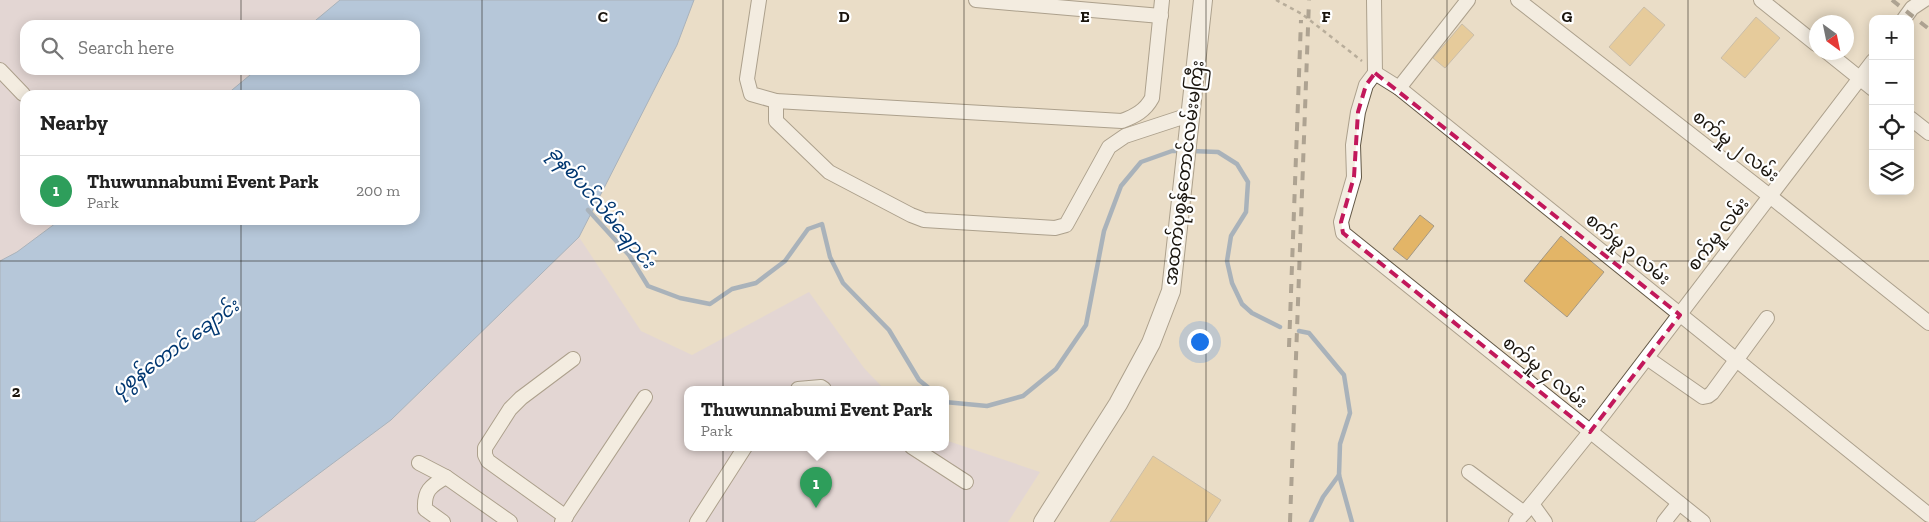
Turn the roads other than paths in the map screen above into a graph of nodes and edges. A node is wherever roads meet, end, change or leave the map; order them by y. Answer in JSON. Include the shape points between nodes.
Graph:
{"nodes":[{"id":1,"x":759,"y":0,"type":"edge"},
{"id":2,"x":976,"y":0,"type":"edge"},
{"id":3,"x":1162,"y":0,"type":"edge"},
{"id":4,"x":1203,"y":0,"type":"edge"},
{"id":5,"x":1374,"y":0,"type":"edge"},
{"id":6,"x":1468,"y":0,"type":"edge"},
{"id":7,"x":1518,"y":0,"type":"edge"},
{"id":8,"x":1761,"y":0,"type":"edge"},
{"id":9,"x":1924,"y":0,"type":"edge"},
{"id":10,"x":1907,"y":15,"type":"edge"},
{"id":11,"x":1161,"y":16,"type":"junction"},
{"id":12,"x":1809,"y":38,"type":"edge"},
{"id":13,"x":1837,"y":60,"type":"edge"},
{"id":14,"x":1869,"y":66,"type":"edge"},
{"id":15,"x":0,"y":70,"type":"edge"},
{"id":16,"x":1375,"y":72,"type":"junction"},
{"id":17,"x":1860,"y":78,"type":"junction"},
{"id":18,"x":1869,"y":86,"type":"edge"},
{"id":19,"x":1399,"y":88,"type":"junction"},
{"id":20,"x":20,"y":91,"type":"edge"},
{"id":21,"x":776,"y":101,"type":"junction"},
{"id":22,"x":1192,"y":114,"type":"junction"},
{"id":23,"x":1914,"y":121,"type":"edge"},
{"id":24,"x":1929,"y":133,"type":"edge"},
{"id":25,"x":1771,"y":196,"type":"junction"},
{"id":26,"x":1680,"y":315,"type":"junction"},
{"id":27,"x":1767,"y":318,"type":"dead end"},
{"id":28,"x":1929,"y":323,"type":"edge"},
{"id":29,"x":1647,"y":358,"type":"junction"},
{"id":30,"x":573,"y":359,"type":"dead end"},
{"id":31,"x":1736,"y":361,"type":"junction"},
{"id":32,"x":645,"y":397,"type":"dead end"},
{"id":33,"x":1590,"y":432,"type":"junction"},
{"id":34,"x":742,"y":451,"type":"edge"},
{"id":35,"x":918,"y":451,"type":"edge"},
{"id":36,"x":419,"y":462,"type":"dead end"},
{"id":37,"x":1470,"y":472,"type":"dead end"},
{"id":38,"x":446,"y":477,"type":"junction"},
{"id":39,"x":966,"y":482,"type":"dead end"},
{"id":40,"x":1679,"y":503,"type":"junction"},
{"id":41,"x":1524,"y":513,"type":"edge"},
{"id":42,"x":1929,"y":515,"type":"edge"},
{"id":43,"x":564,"y":519,"type":"edge"},
{"id":44,"x":443,"y":522,"type":"edge"},
{"id":45,"x":510,"y":522,"type":"edge"},
{"id":46,"x":697,"y":522,"type":"edge"},
{"id":47,"x":1043,"y":522,"type":"edge"},
{"id":48,"x":1545,"y":522,"type":"edge"},
{"id":49,"x":1664,"y":522,"type":"edge"},
{"id":50,"x":1703,"y":522,"type":"edge"}],
"edges":[{"from":1,"to":21,"type":"street","via":[[747,79],[751,94]]},
{"from":2,"to":11,"type":"street"},
{"from":3,"to":11,"type":"street"},
{"from":4,"to":22,"type":"main road","name":"အထက်ပုစွန်တောင်လမ်းမကြီး"},
{"from":5,"to":16,"type":"street"},
{"from":6,"to":19,"type":"street"},
{"from":7,"to":25,"type":"street","name":"စက်မှု ၂ လမ်း"},
{"from":8,"to":12,"type":"street"},
{"from":9,"to":10,"type":"street"},
{"from":11,"to":21,"type":"street","via":[[1152,98],[1142,111],[1122,121]]},
{"from":13,"to":17,"type":"street"},
{"from":14,"to":17,"type":"street","name":"စက်မှု လမ်း"},
{"from":15,"to":20,"type":"street"},
{"from":16,"to":19,"type":"street","name":"စက်မှု ၃ လမ်း"},
{"from":16,"to":33,"type":"street","name":"စက်မှု ၄ လမ်း","via":[[1366,85],[1358,112],[1354,177],[1341,222],[1343,232]]},
{"from":17,"to":18,"type":"street"},
{"from":17,"to":25,"type":"street","name":"စက်မှု လမ်း"},
{"from":19,"to":26,"type":"street","name":"စက်မှု ၃ လမ်း"},
{"from":21,"to":22,"type":"street","via":[[776,121],[829,172],[911,215],[924,220],[1055,228],[1066,225],[1109,146],[1125,136]]},
{"from":22,"to":47,"type":"main road","name":"အထက်ပုစွန်တောင်လမ်းမကြီး","via":[[1171,291],[1152,343],[1118,404]]},
{"from":23,"to":24,"type":"street"},
{"from":25,"to":26,"type":"street","name":"စက်မှု လမ်း"},
{"from":25,"to":28,"type":"street","name":"စက်မှု ၂ လမ်း"},
{"from":26,"to":29,"type":"street","name":"စက်မှု လမ်း"},
{"from":26,"to":31,"type":"street","name":"စက်မှု ၃ လမ်း"},
{"from":27,"to":31,"type":"street"},
{"from":29,"to":31,"type":"street","via":[[1703,396],[1712,393]]},
{"from":29,"to":33,"type":"street","name":"စက်မှု လမ်း"},
{"from":30,"to":43,"type":"street","via":[[510,409],[485,448],[488,461]]},
{"from":31,"to":42,"type":"street","name":"စက်မှု ၃ လမ်း"},
{"from":32,"to":43,"type":"street"},
{"from":33,"to":40,"type":"street","name":"စက်မှု ၄ လမ်း"},
{"from":33,"to":41,"type":"street","name":"စက်မှု လမ်း"},
{"from":34,"to":46,"type":"street"},
{"from":35,"to":39,"type":"street"},
{"from":36,"to":38,"type":"street"},
{"from":37,"to":41,"type":"street"},
{"from":38,"to":44,"type":"street","via":[[425,496],[426,509]]},
{"from":38,"to":45,"type":"street"},
{"from":40,"to":49,"type":"street"},
{"from":40,"to":50,"type":"street","name":"စက်မှု ၄ လမ်း"},
{"from":41,"to":48,"type":"street"}]}
